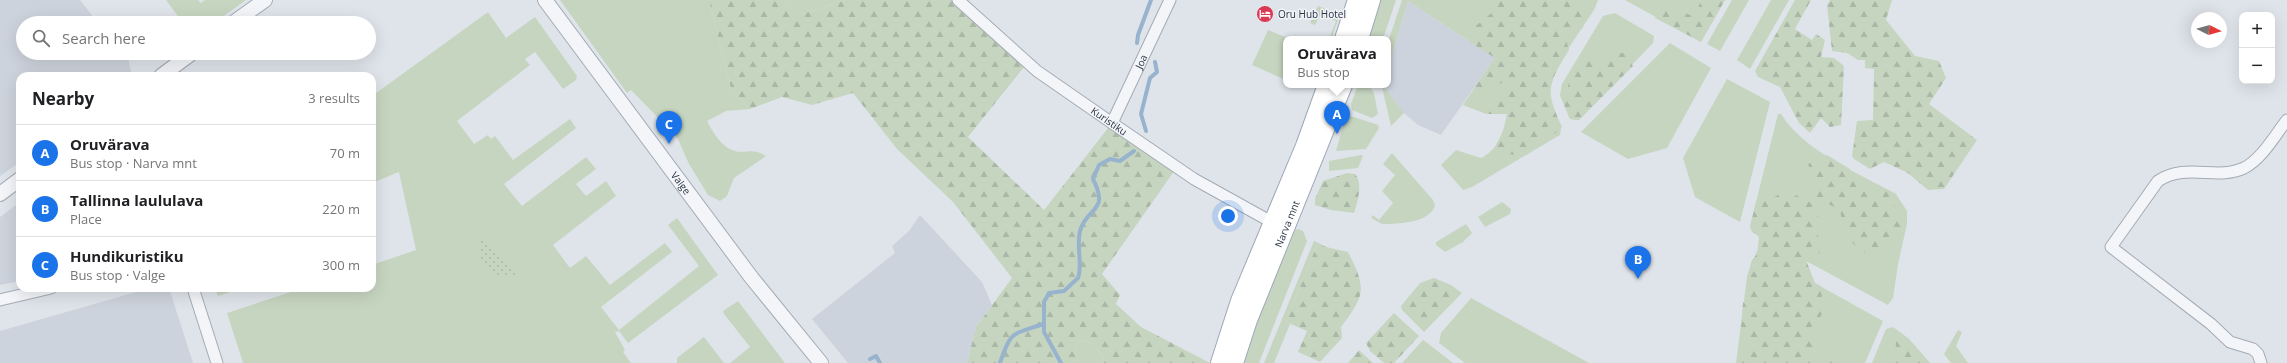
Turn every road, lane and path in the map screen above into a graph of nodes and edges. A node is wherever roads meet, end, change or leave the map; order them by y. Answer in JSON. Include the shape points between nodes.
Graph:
{"nodes":[{"id":1,"x":265,"y":0,"type":"edge"},
{"id":2,"x":545,"y":0,"type":"edge"},
{"id":3,"x":958,"y":0,"type":"edge"},
{"id":4,"x":1170,"y":0,"type":"edge"},
{"id":5,"x":1357,"y":0,"type":"edge"},
{"id":6,"x":1371,"y":0,"type":"edge"},
{"id":7,"x":243,"y":16,"type":"edge"},
{"id":8,"x":1345,"y":36,"type":"edge"},
{"id":9,"x":1360,"y":36,"type":"edge"},
{"id":10,"x":183,"y":60,"type":"edge"},
{"id":11,"x":166,"y":72,"type":"edge"},
{"id":12,"x":1326,"y":88,"type":"edge"},
{"id":13,"x":1343,"y":88,"type":"edge"},
{"id":14,"x":2287,"y":120,"type":"edge"},
{"id":15,"x":1112,"y":123,"type":"junction"},
{"id":16,"x":16,"y":182,"type":"edge"},
{"id":17,"x":0,"y":194,"type":"edge"},
{"id":18,"x":1280,"y":226,"type":"junction"},
{"id":19,"x":34,"y":292,"type":"edge"},
{"id":20,"x":194,"y":292,"type":"edge"},
{"id":21,"x":0,"y":300,"type":"edge"},
{"id":22,"x":217,"y":363,"type":"edge"},
{"id":23,"x":822,"y":363,"type":"edge"},
{"id":24,"x":1220,"y":363,"type":"edge"},
{"id":25,"x":1234,"y":363,"type":"edge"},
{"id":26,"x":2261,"y":363,"type":"edge"}],
"edges":[{"from":1,"to":7,"type":"street"},
{"from":2,"to":23,"type":"street","name":"Valge","via":[[747,271]]},
{"from":3,"to":15,"type":"street","name":"Kuristiku","via":[[1037,71]]},
{"from":4,"to":15,"type":"street","name":"Joa"},
{"from":5,"to":8,"type":"main road"},
{"from":6,"to":9,"type":"main road"},
{"from":10,"to":11,"type":"street"},
{"from":12,"to":18,"type":"main road","name":"Narva mnt"},
{"from":13,"to":18,"type":"main road","name":"Narva mnt"},
{"from":14,"to":26,"type":"street","via":[[2254,162],[2244,168],[2229,172],[2184,171],[2158,181],[2111,247],[2211,324],[2230,342],[2253,349]]},
{"from":15,"to":18,"type":"street","name":"Kuristiku","via":[[1194,179]]},
{"from":16,"to":17,"type":"street"},
{"from":18,"to":24,"type":"main road","name":"Narva mnt","via":[[1240,301]]},
{"from":18,"to":25,"type":"main road","name":"Narva mnt"},
{"from":19,"to":21,"type":"street"},
{"from":20,"to":22,"type":"street"}]}
